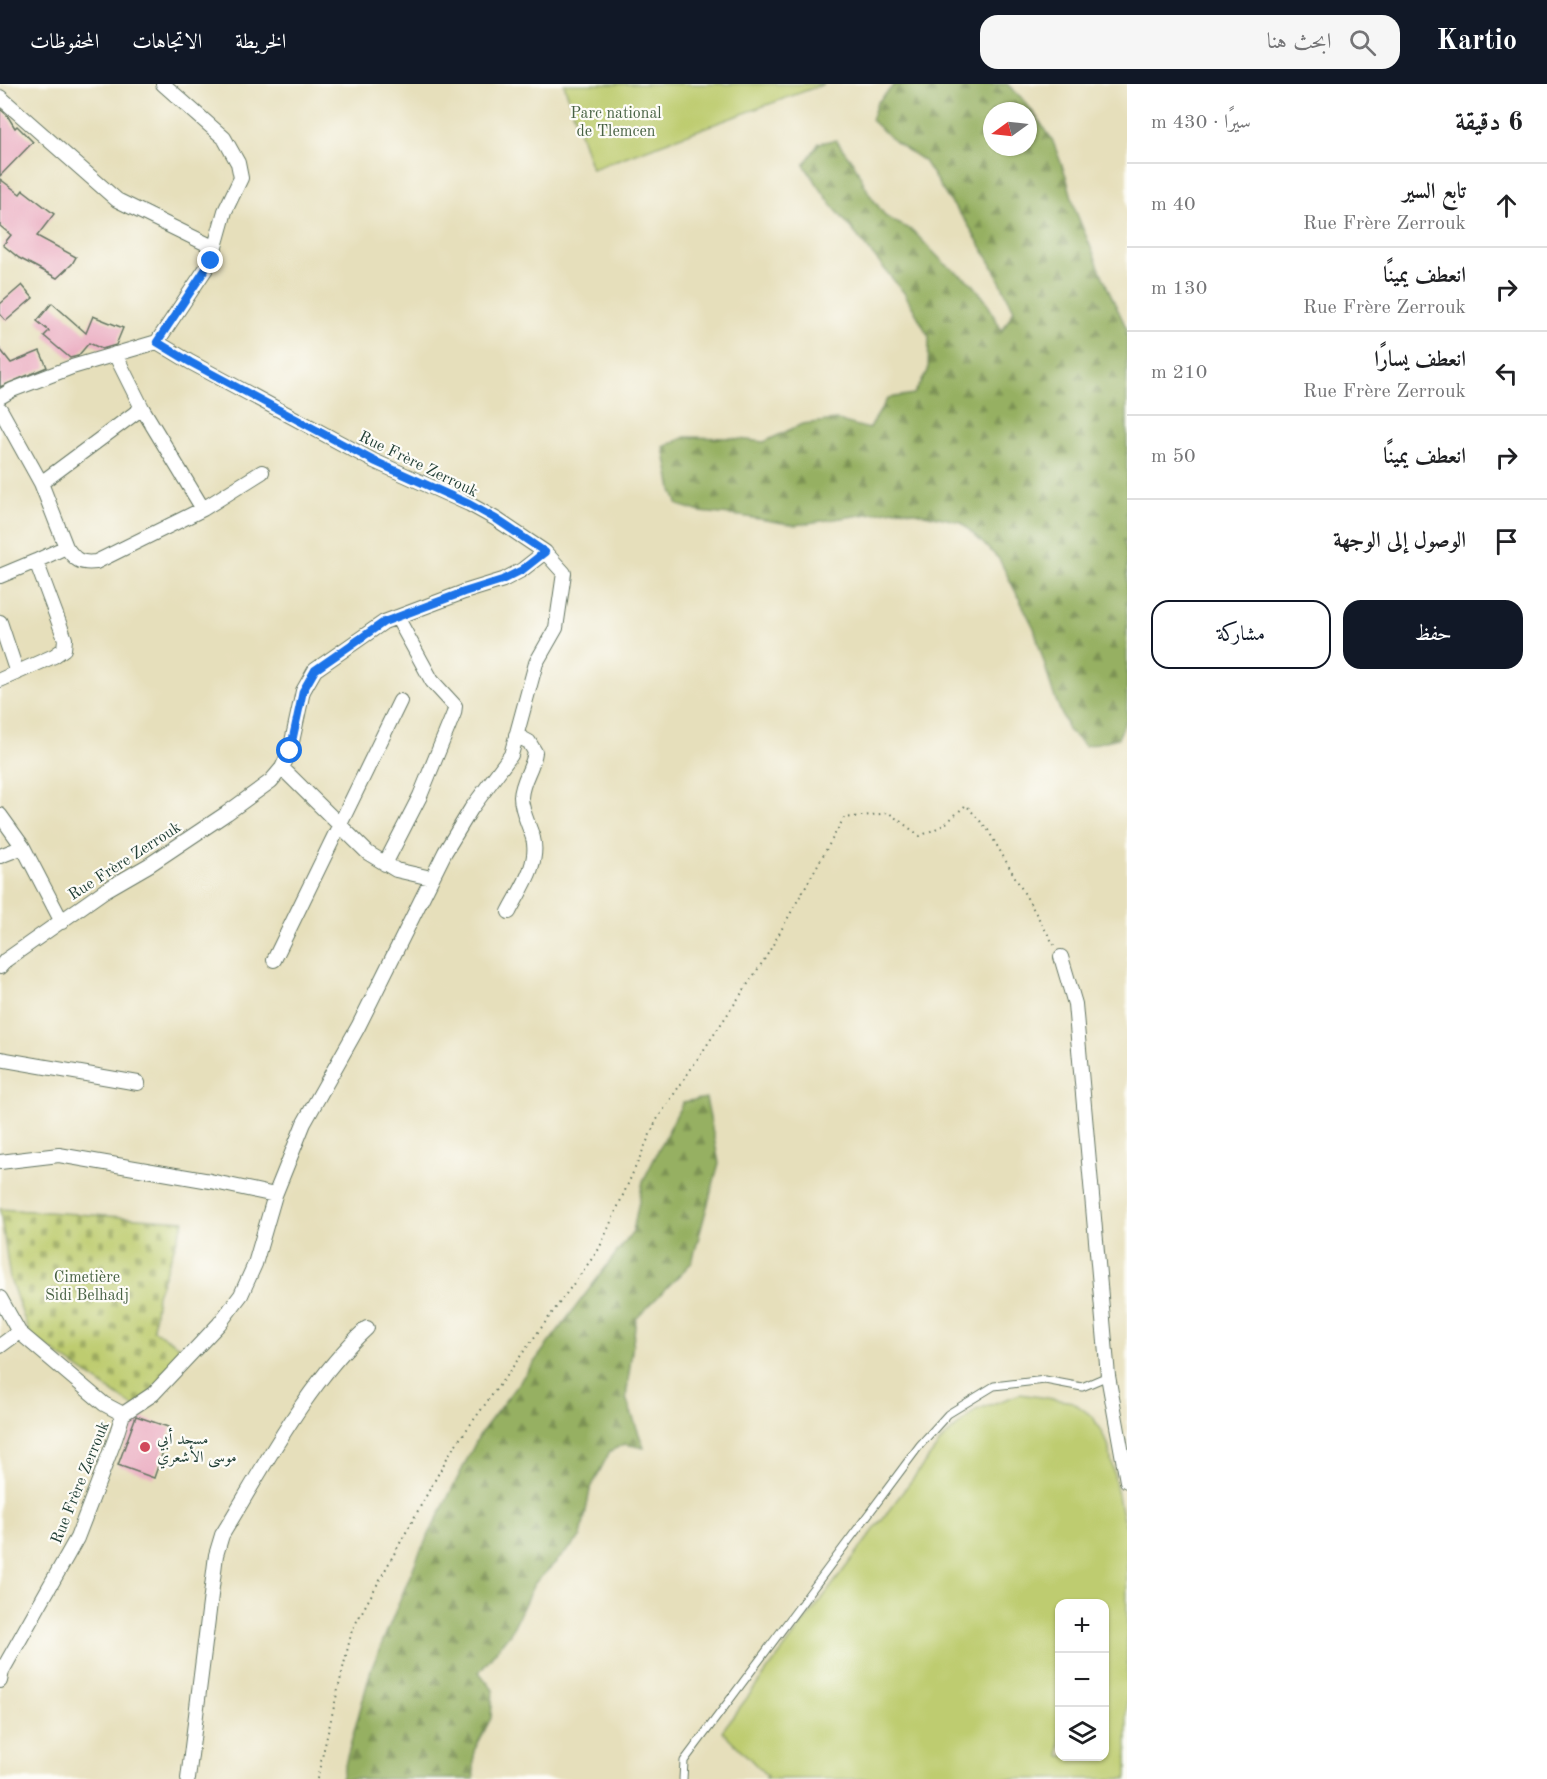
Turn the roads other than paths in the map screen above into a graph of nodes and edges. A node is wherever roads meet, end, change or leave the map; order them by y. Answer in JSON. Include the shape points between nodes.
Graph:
{"nodes":[{"id":1,"x":163,"y":84,"type":"edge"},
{"id":2,"x":0,"y":97,"type":"edge"},
{"id":3,"x":215,"y":248,"type":"junction"},
{"id":4,"x":157,"y":342,"type":"junction"},
{"id":5,"x":115,"y":354,"type":"junction"},
{"id":6,"x":0,"y":397,"type":"edge"},
{"id":7,"x":142,"y":408,"type":"junction"},
{"id":8,"x":0,"y":409,"type":"edge"},
{"id":9,"x":262,"y":472,"type":"dead end"},
{"id":10,"x":41,"y":483,"type":"junction"},
{"id":11,"x":203,"y":510,"type":"junction"},
{"id":12,"x":66,"y":547,"type":"junction"},
{"id":13,"x":545,"y":552,"type":"junction"},
{"id":14,"x":36,"y":561,"type":"junction"},
{"id":15,"x":0,"y":576,"type":"edge"},
{"id":16,"x":397,"y":617,"type":"junction"},
{"id":17,"x":0,"y":622,"type":"edge"},
{"id":18,"x":17,"y":672,"type":"junction"},
{"id":19,"x":0,"y":680,"type":"edge"},
{"id":20,"x":400,"y":701,"type":"dead end"},
{"id":21,"x":516,"y":735,"type":"junction"},
{"id":22,"x":282,"y":768,"type":"junction"},
{"id":23,"x":0,"y":814,"type":"edge"},
{"id":24,"x":339,"y":827,"type":"junction"},
{"id":25,"x":22,"y":847,"type":"junction"},
{"id":26,"x":0,"y":856,"type":"edge"},
{"id":27,"x":385,"y":864,"type":"junction"},
{"id":28,"x":432,"y":878,"type":"junction"},
{"id":29,"x":509,"y":912,"type":"dead end"},
{"id":30,"x":62,"y":922,"type":"junction"},
{"id":31,"x":1061,"y":957,"type":"road end"},
{"id":32,"x":274,"y":960,"type":"dead end"},
{"id":33,"x":0,"y":967,"type":"edge"},
{"id":34,"x":0,"y":1059,"type":"edge"},
{"id":35,"x":138,"y":1083,"type":"dead end"},
{"id":36,"x":0,"y":1162,"type":"edge"},
{"id":37,"x":275,"y":1196,"type":"junction"},
{"id":38,"x":0,"y":1298,"type":"edge"},
{"id":39,"x":367,"y":1328,"type":"dead end"},
{"id":40,"x":19,"y":1332,"type":"junction"},
{"id":41,"x":0,"y":1346,"type":"edge"},
{"id":42,"x":1108,"y":1376,"type":"junction"},
{"id":43,"x":123,"y":1413,"type":"junction"},
{"id":44,"x":1127,"y":1481,"type":"edge"},
{"id":45,"x":0,"y":1681,"type":"edge"},
{"id":46,"x":188,"y":1779,"type":"edge"},
{"id":47,"x":683,"y":1779,"type":"edge"}],
"edges":[{"from":1,"to":3,"type":"street","via":[[224,138],[238,163],[241,178],[225,211]]},
{"from":2,"to":3,"type":"street","via":[[117,200]]},
{"from":3,"to":4,"type":"street","via":[[211,261]]},
{"from":4,"to":5,"type":"street"},
{"from":4,"to":13,"type":"street","name":"Rue Frère Zerrouk","via":[[374,461],[478,509]]},
{"from":5,"to":6,"type":"street"},
{"from":5,"to":7,"type":"street"},
{"from":7,"to":10,"type":"street"},
{"from":7,"to":11,"type":"street"},
{"from":8,"to":10,"type":"street"},
{"from":9,"to":11,"type":"street"},
{"from":10,"to":12,"type":"street"},
{"from":11,"to":12,"type":"street","via":[[96,562],[84,564],[74,559]]},
{"from":12,"to":14,"type":"street"},
{"from":13,"to":16,"type":"street","name":"Rue Frère Zerrouk","via":[[502,580]]},
{"from":13,"to":21,"type":"street","via":[[564,573],[562,595],[556,628],[536,663]]},
{"from":14,"to":15,"type":"street"},
{"from":14,"to":18,"type":"street","via":[[65,639],[64,649]]},
{"from":16,"to":22,"type":"street","name":"Rue Frère Zerrouk","via":[[315,670],[303,691],[290,751]]},
{"from":16,"to":27,"type":"street","via":[[432,681],[455,706],[420,796]]},
{"from":17,"to":18,"type":"street"},
{"from":18,"to":19,"type":"street"},
{"from":20,"to":24,"type":"street"},
{"from":21,"to":28,"type":"street","via":[[511,755],[471,809]]},
{"from":21,"to":29,"type":"street","via":[[529,742],[535,752],[521,800],[535,855]]},
{"from":22,"to":24,"type":"street"},
{"from":22,"to":30,"type":"street","name":"Rue Frère Zerrouk","via":[[271,781],[227,813]]},
{"from":23,"to":25,"type":"street"},
{"from":24,"to":27,"type":"street"},
{"from":24,"to":32,"type":"street"},
{"from":25,"to":26,"type":"street"},
{"from":25,"to":30,"type":"street"},
{"from":27,"to":28,"type":"street"},
{"from":28,"to":37,"type":"street","via":[[358,1027],[304,1124]]},
{"from":30,"to":33,"type":"street","name":"Rue Frère Zerrouk"},
{"from":31,"to":42,"type":"street","via":[[1076,1004]]},
{"from":34,"to":35,"type":"street"},
{"from":36,"to":37,"type":"street","via":[[59,1155]]},
{"from":37,"to":43,"type":"street","via":[[255,1264],[241,1295],[153,1394]]},
{"from":38,"to":40,"type":"street","name":"Rue Frère Zerrouk"},
{"from":39,"to":46,"type":"street","via":[[324,1373],[222,1534],[216,1555]]},
{"from":40,"to":41,"type":"street"},
{"from":40,"to":43,"type":"street","name":"Rue Frère Zerrouk","via":[[104,1404]]},
{"from":42,"to":44,"type":"street"},
{"from":42,"to":47,"type":"lane","via":[[1082,1387],[1045,1380],[994,1386],[948,1414],[920,1445],[684,1761]]},
{"from":43,"to":45,"type":"street","name":"Rue Frère Zerrouk","via":[[77,1538]]}]}
